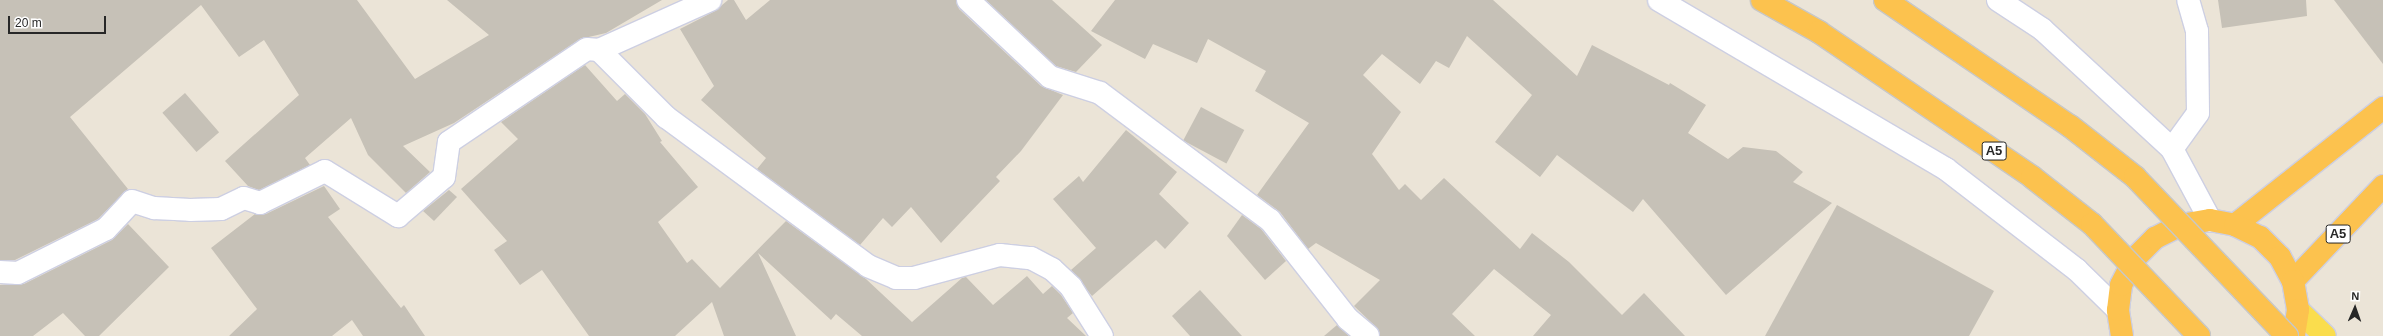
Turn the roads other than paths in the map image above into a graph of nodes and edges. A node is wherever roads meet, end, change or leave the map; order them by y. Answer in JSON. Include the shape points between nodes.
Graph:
{"nodes":[{"id":1,"x":710,"y":0,"type":"edge"},
{"id":2,"x":968,"y":0,"type":"edge"},
{"id":3,"x":1659,"y":0,"type":"edge"},
{"id":4,"x":1762,"y":0,"type":"edge"},
{"id":5,"x":1885,"y":0,"type":"edge"},
{"id":6,"x":1998,"y":0,"type":"edge"},
{"id":7,"x":2188,"y":0,"type":"edge"},
{"id":8,"x":599,"y":50,"type":"junction"},
{"id":9,"x":2383,"y":108,"type":"edge"},
{"id":10,"x":2172,"y":149,"type":"junction"},
{"id":11,"x":2383,"y":186,"type":"edge"},
{"id":12,"x":2210,"y":220,"type":"junction"},
{"id":13,"x":2236,"y":225,"type":"junction"},
{"id":14,"x":0,"y":272,"type":"edge"},
{"id":15,"x":2293,"y":282,"type":"junction"},
{"id":16,"x":2118,"y":310,"type":"junction"},
{"id":17,"x":2298,"y":310,"type":"junction"},
{"id":18,"x":1102,"y":336,"type":"edge"},
{"id":19,"x":1368,"y":336,"type":"edge"},
{"id":20,"x":2121,"y":336,"type":"edge"},
{"id":21,"x":2199,"y":336,"type":"edge"},
{"id":22,"x":2287,"y":336,"type":"edge"},
{"id":23,"x":2294,"y":336,"type":"edge"},
{"id":24,"x":2325,"y":336,"type":"edge"}],
"edges":[{"from":1,"to":8,"type":"street"},
{"from":2,"to":19,"type":"street","via":[[1050,77],[1100,93],[1270,220],[1348,319]]},
{"from":3,"to":16,"type":"street","via":[[1946,169],[2077,270]]},
{"from":4,"to":21,"type":"highway","number":"A5","bridge":true,"via":[[1819,32],[2032,177],[2092,224]]},
{"from":5,"to":22,"type":"highway","bridge":true,"via":[[2070,126],[2135,177]]},
{"from":6,"to":10,"type":"street","via":[[2042,29]]},
{"from":7,"to":10,"type":"street","via":[[2197,31],[2198,113]]},
{"from":8,"to":14,"type":"street","via":[[588,49],[449,142],[444,178],[398,216],[325,171],[260,203],[244,198],[221,209],[190,210],[154,208],[132,201],[106,229],[18,273]]},
{"from":8,"to":18,"type":"street","via":[[666,117],[868,266],[896,278],[914,278],[1000,255],[1030,258],[1052,269],[1071,287]]},
{"from":9,"to":13,"type":"highway"},
{"from":10,"to":12,"type":"street"},
{"from":11,"to":15,"type":"highway","number":"A5"},
{"from":12,"to":13,"type":"highway"},
{"from":12,"to":16,"type":"highway","via":[[2181,225],[2155,238],[2134,259],[2121,285]]},
{"from":13,"to":15,"type":"highway","via":[[2260,237],[2280,257]]},
{"from":15,"to":17,"type":"highway"},
{"from":16,"to":20,"type":"highway"},
{"from":17,"to":23,"type":"highway"},
{"from":17,"to":24,"type":"main road"}]}
